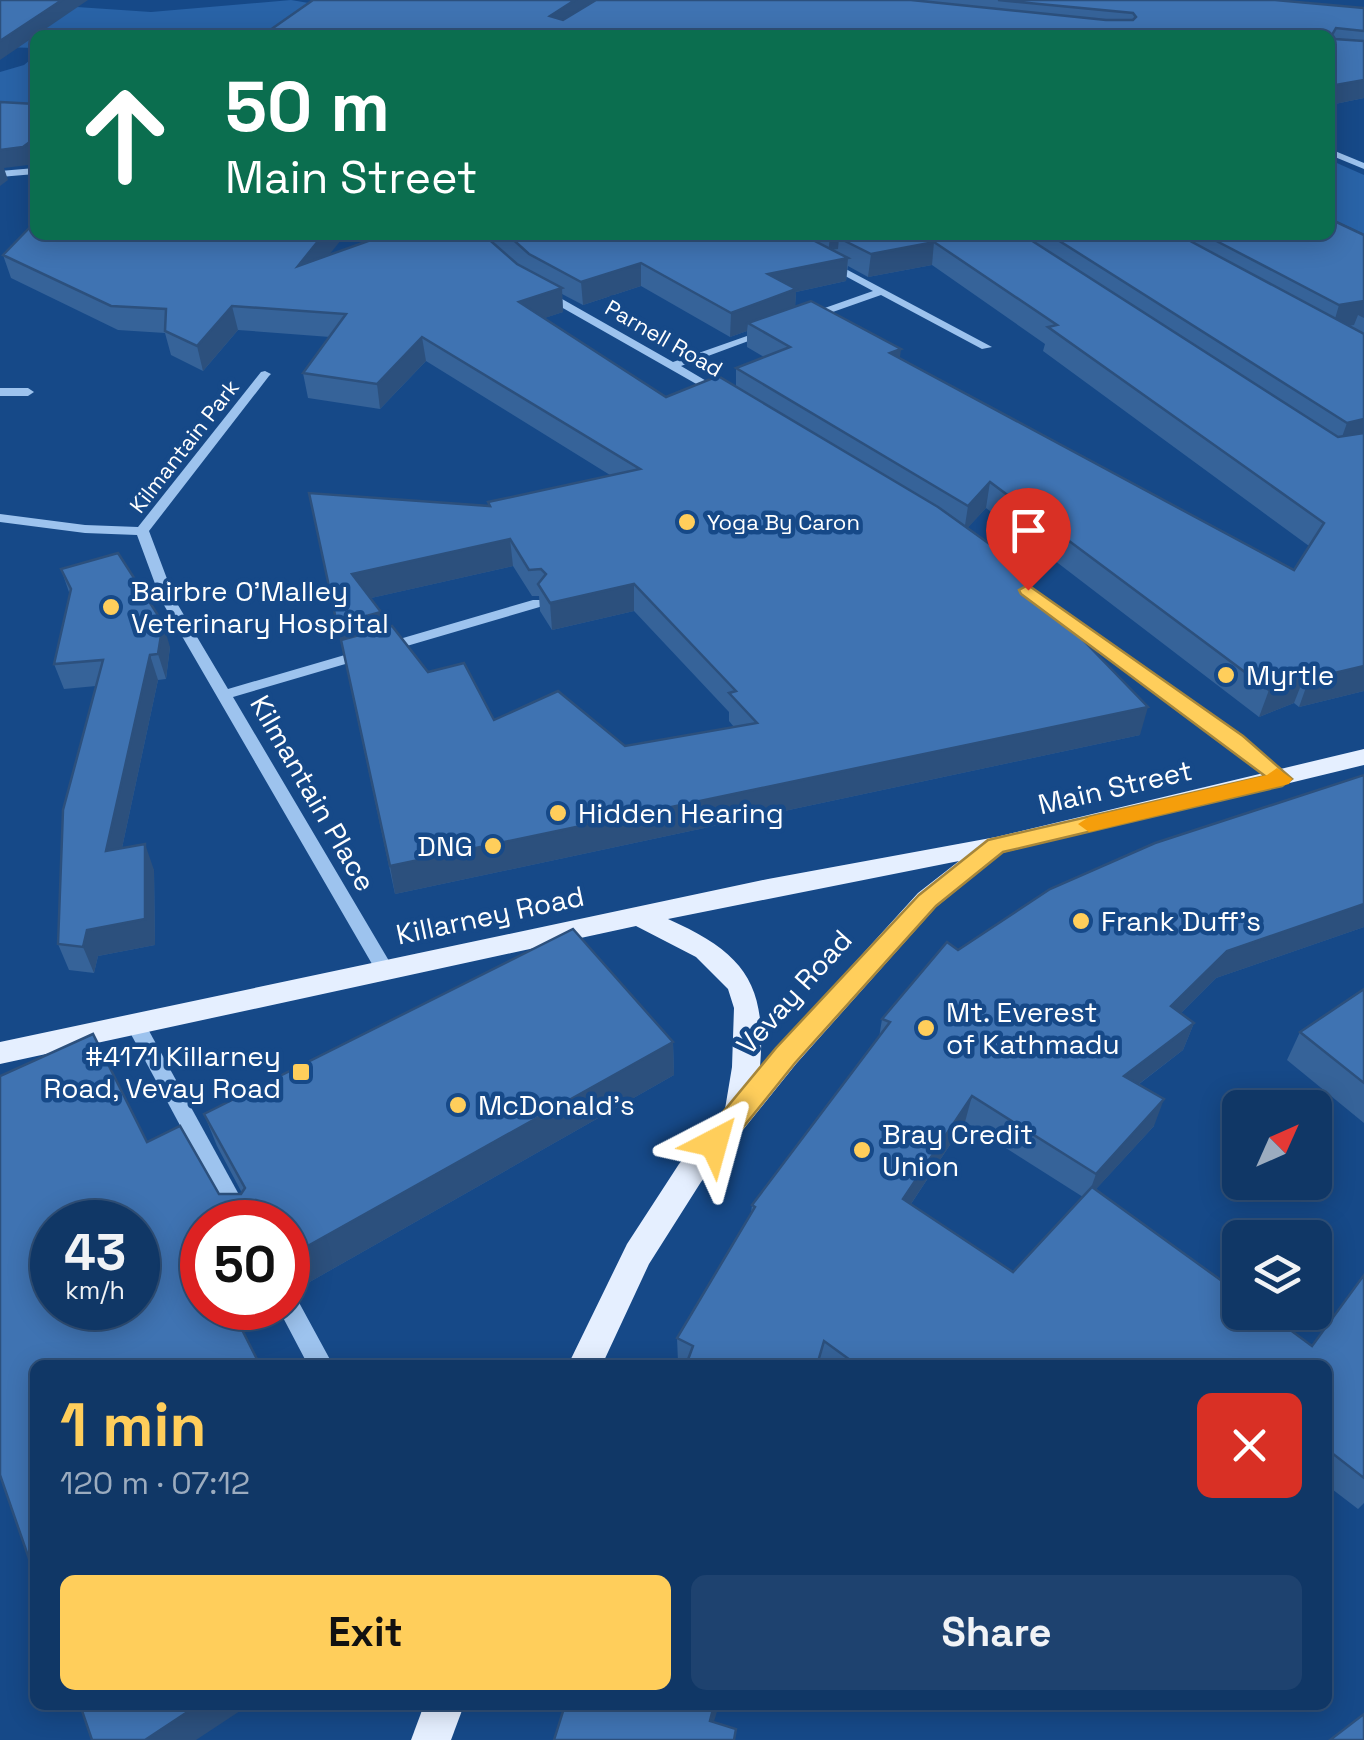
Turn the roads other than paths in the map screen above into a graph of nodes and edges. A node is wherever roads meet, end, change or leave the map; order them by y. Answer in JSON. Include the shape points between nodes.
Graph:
{"nodes":[{"id":1,"x":1335,"y":154,"type":"edge"},
{"id":2,"x":1364,"y":166,"type":"edge"},
{"id":3,"x":30,"y":171,"type":"edge"},
{"id":4,"x":0,"y":174,"type":"edge"},
{"id":5,"x":807,"y":252,"type":"edge"},
{"id":6,"x":525,"y":282,"type":"edge"},
{"id":7,"x":882,"y":292,"type":"junction"},
{"id":8,"x":798,"y":322,"type":"edge"},
{"id":9,"x":780,"y":328,"type":"edge"},
{"id":10,"x":986,"y":346,"type":"dead end"},
{"id":11,"x":674,"y":366,"type":"junction"},
{"id":12,"x":265,"y":374,"type":"dead end"},
{"id":13,"x":0,"y":392,"type":"edge"},
{"id":14,"x":28,"y":392,"type":"dead end"},
{"id":15,"x":741,"y":406,"type":"edge"},
{"id":16,"x":0,"y":518,"type":"edge"},
{"id":17,"x":142,"y":531,"type":"junction"},
{"id":18,"x":1020,"y":584,"type":"edge"},
{"id":19,"x":168,"y":600,"type":"joint"},
{"id":20,"x":538,"y":603,"type":"edge"},
{"id":21,"x":224,"y":694,"type":"junction"},
{"id":22,"x":1364,"y":757,"type":"edge"},
{"id":23,"x":1282,"y":779,"type":"junction"},
{"id":24,"x":996,"y":846,"type":"junction"},
{"id":25,"x":638,"y":916,"type":"junction"},
{"id":26,"x":386,"y":971,"type":"junction"},
{"id":27,"x":136,"y":1025,"type":"junction"},
{"id":28,"x":0,"y":1054,"type":"edge"},
{"id":29,"x":738,"y":1113,"type":"junction"},
{"id":30,"x":231,"y":1200,"type":"edge"},
{"id":31,"x":302,"y":1330,"type":"edge"},
{"id":32,"x":317,"y":1360,"type":"edge"},
{"id":33,"x":586,"y":1360,"type":"edge"},
{"id":34,"x":442,"y":1710,"type":"edge"},
{"id":35,"x":432,"y":1740,"type":"edge"}],
"edges":[{"from":1,"to":2,"type":"street"},
{"from":3,"to":4,"type":"street"},
{"from":5,"to":7,"type":"street"},
{"from":6,"to":11,"type":"street","name":"Parnell Road"},
{"from":7,"to":8,"type":"street"},
{"from":7,"to":10,"type":"street"},
{"from":9,"to":11,"type":"street"},
{"from":11,"to":15,"type":"street","name":"Parnell Road"},
{"from":12,"to":17,"type":"street","name":"Kilmantain Park"},
{"from":13,"to":14,"type":"street"},
{"from":16,"to":17,"type":"street"},
{"from":17,"to":19,"type":"street","name":"Kilmantain Park"},
{"from":18,"to":23,"type":"street"},
{"from":19,"to":21,"type":"street","name":"Kilmantain Place"},
{"from":20,"to":21,"type":"street","name":"Kilmantain Place"},
{"from":21,"to":26,"type":"street","name":"Kilmantain Place"},
{"from":22,"to":23,"type":"main road","name":"Main Street"},
{"from":23,"to":24,"type":"main road","name":"Main Street"},
{"from":24,"to":25,"type":"main road","name":"Killarney Road"},
{"from":24,"to":29,"type":"main road","name":"Vevay Road","via":[[928,900]]},
{"from":25,"to":26,"type":"main road","name":"Killarney Road"},
{"from":25,"to":29,"type":"main road","via":[[705,951],[744,992],[750,1035]]},
{"from":26,"to":27,"type":"main road","name":"Killarney Road"},
{"from":27,"to":28,"type":"main road","name":"Killarney Road"},
{"from":27,"to":30,"type":"street"},
{"from":29,"to":33,"type":"main road","name":"Vevay Road","via":[[638,1254]]},
{"from":31,"to":32,"type":"street"},
{"from":34,"to":35,"type":"main road"}]}
